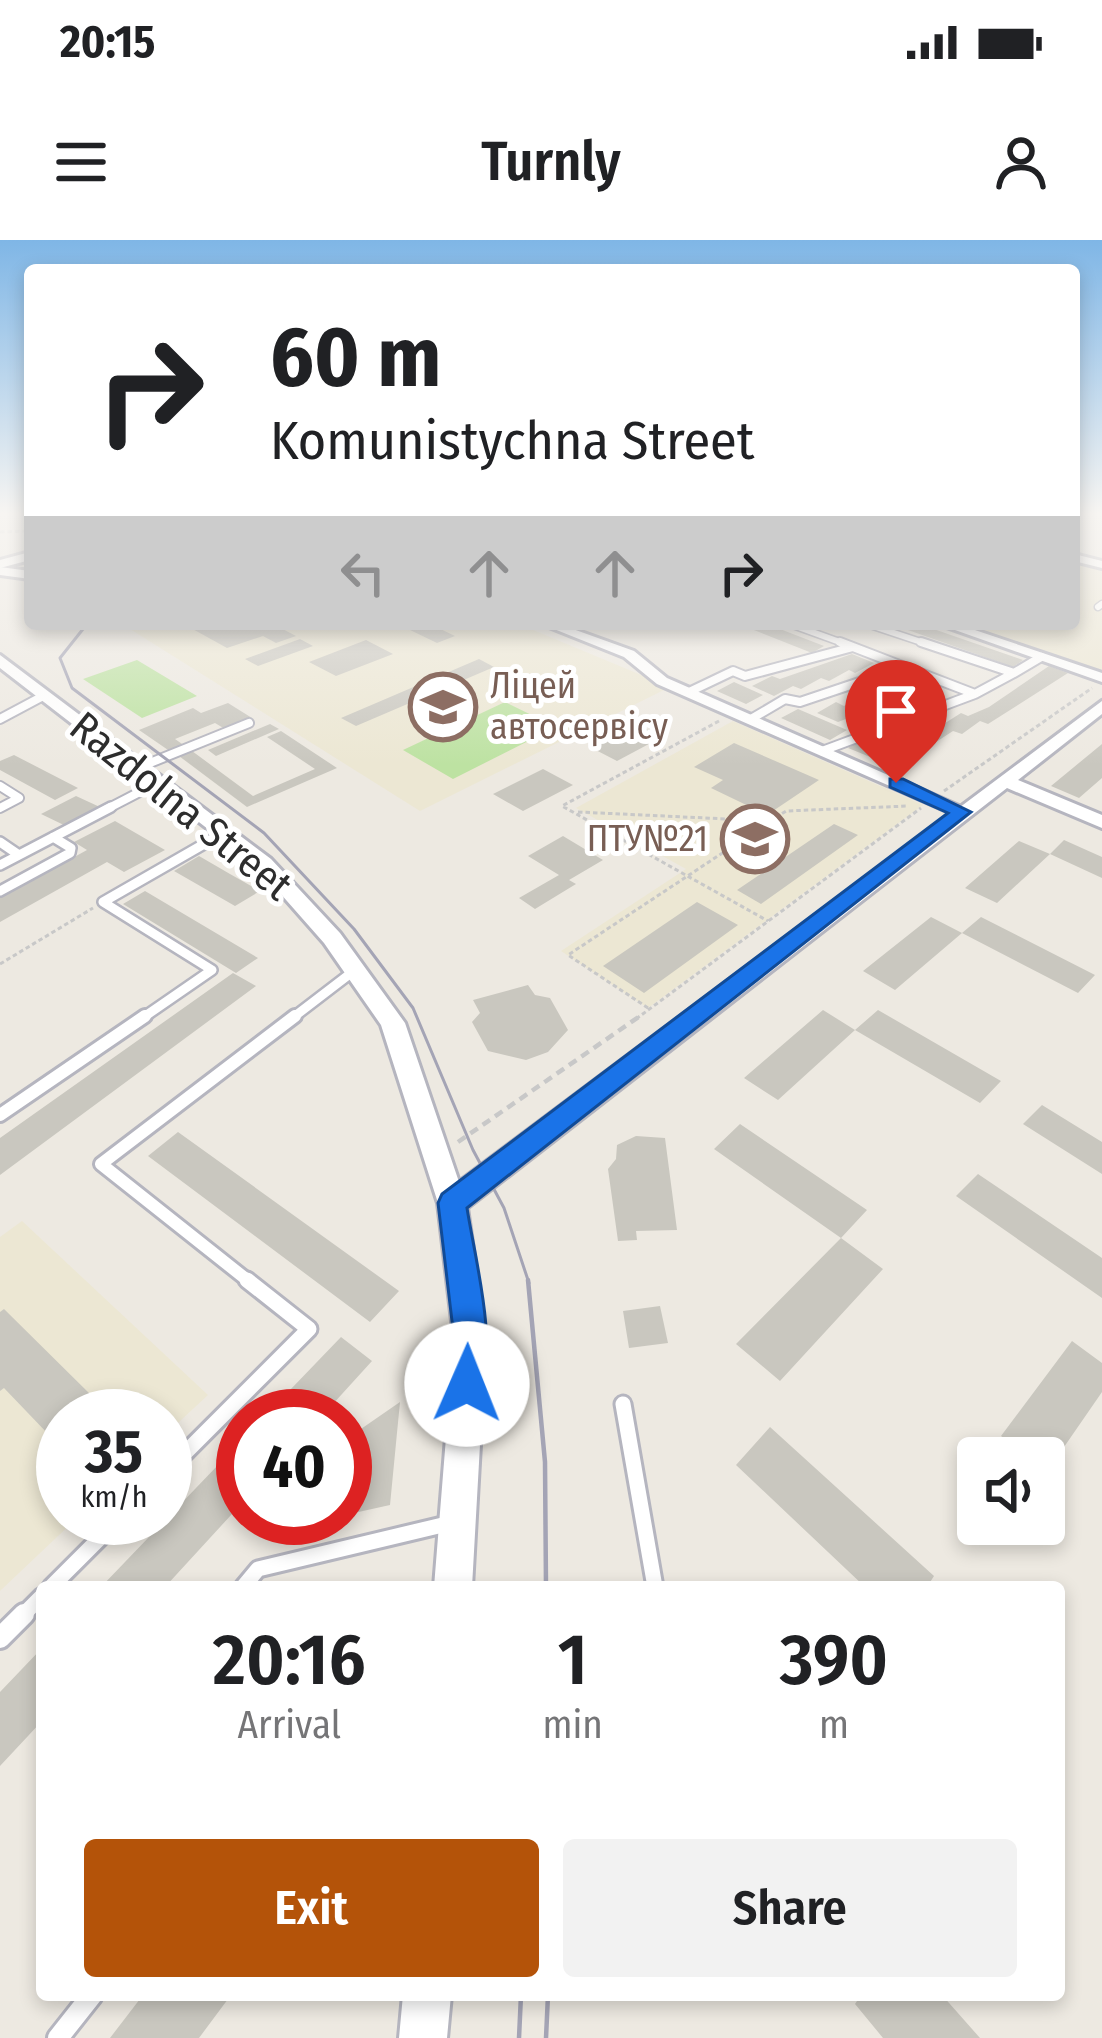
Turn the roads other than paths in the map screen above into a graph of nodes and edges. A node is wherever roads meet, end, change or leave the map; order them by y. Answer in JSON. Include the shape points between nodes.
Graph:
{"nodes":[{"id":1,"x":564,"y":630,"type":"edge"},
{"id":2,"x":806,"y":630,"type":"edge"},
{"id":3,"x":885,"y":630,"type":"edge"},
{"id":4,"x":962,"y":630,"type":"edge"},
{"id":5,"x":853,"y":647,"type":"junction"},
{"id":6,"x":1041,"y":657,"type":"junction"},
{"id":7,"x":0,"y":660,"type":"edge"},
{"id":8,"x":904,"y":667,"type":"junction"},
{"id":9,"x":1014,"y":673,"type":"junction"},
{"id":10,"x":1102,"y":679,"type":"edge"},
{"id":11,"x":689,"y":692,"type":"junction"},
{"id":12,"x":975,"y":694,"type":"junction"},
{"id":13,"x":45,"y":695,"type":"junction"},
{"id":14,"x":1102,"y":706,"type":"edge"},
{"id":15,"x":743,"y":716,"type":"junction"},
{"id":16,"x":0,"y":719,"type":"edge"},
{"id":17,"x":249,"y":723,"type":"dead end"},
{"id":18,"x":822,"y":751,"type":"junction"},
{"id":19,"x":140,"y":767,"type":"junction"},
{"id":20,"x":1003,"y":780,"type":"junction"},
{"id":21,"x":159,"y":782,"type":"junction"},
{"id":22,"x":0,"y":786,"type":"edge"},
{"id":23,"x":0,"y":808,"type":"edge"},
{"id":24,"x":962,"y":812,"type":"junction"},
{"id":25,"x":1102,"y":822,"type":"edge"},
{"id":26,"x":225,"y":832,"type":"junction"},
{"id":27,"x":53,"y":837,"type":"junction"},
{"id":28,"x":0,"y":842,"type":"edge"},
{"id":29,"x":19,"y":855,"type":"junction"},
{"id":30,"x":0,"y":865,"type":"edge"},
{"id":31,"x":0,"y":891,"type":"edge"},
{"id":32,"x":355,"y":970,"type":"junction"},
{"id":33,"x":0,"y":1115,"type":"edge"},
{"id":34,"x":452,"y":1203,"type":"junction"},
{"id":35,"x":623,"y":1404,"type":"dead end"},
{"id":36,"x":192,"y":1446,"type":"edge"},
{"id":37,"x":458,"y":1521,"type":"junction"},
{"id":38,"x":93,"y":1545,"type":"edge"},
{"id":39,"x":57,"y":1581,"type":"edge"},
{"id":40,"x":248,"y":1581,"type":"edge"},
{"id":41,"x":454,"y":1581,"type":"edge"},
{"id":42,"x":654,"y":1581,"type":"edge"},
{"id":43,"x":36,"y":1602,"type":"edge"},
{"id":44,"x":0,"y":1638,"type":"edge"},
{"id":45,"x":87,"y":2001,"type":"edge"},
{"id":46,"x":426,"y":2001,"type":"edge"},
{"id":47,"x":58,"y":2038,"type":"edge"},
{"id":48,"x":423,"y":2038,"type":"edge"}],
"edges":[{"from":1,"to":11,"type":"street","via":[[629,654]]},
{"from":2,"to":5,"type":"lane"},
{"from":3,"to":9,"type":"lane"},
{"from":4,"to":6,"type":"street"},
{"from":5,"to":8,"type":"lane"},
{"from":5,"to":11,"type":"lane","via":[[746,676],[734,671]]},
{"from":6,"to":9,"type":"lane"},
{"from":6,"to":10,"type":"street"},
{"from":7,"to":13,"type":"street","name":"Razdolna Street"},
{"from":8,"to":12,"type":"lane"},
{"from":8,"to":15,"type":"lane"},
{"from":9,"to":12,"type":"lane"},
{"from":11,"to":15,"type":"street"},
{"from":12,"to":18,"type":"lane","via":[[860,730]]},
{"from":13,"to":16,"type":"lane"},
{"from":13,"to":19,"type":"street","name":"Razdolna Street"},
{"from":14,"to":20,"type":"street"},
{"from":15,"to":18,"type":"street"},
{"from":17,"to":19,"type":"lane"},
{"from":18,"to":24,"type":"street"},
{"from":19,"to":21,"type":"street","name":"Razdolna Street"},
{"from":20,"to":24,"type":"street"},
{"from":20,"to":25,"type":"street"},
{"from":21,"to":26,"type":"street","name":"Razdolna Street"},
{"from":21,"to":27,"type":"lane"},
{"from":22,"to":23,"type":"lane","via":[[20,798]]},
{"from":24,"to":34,"type":"street"},
{"from":26,"to":32,"type":"street","name":"Razdolna Street","via":[[265,862]]},
{"from":26,"to":33,"type":"lane","via":[[104,902],[212,970]]},
{"from":27,"to":29,"type":"lane"},
{"from":27,"to":31,"type":"lane","via":[[70,853]]},
{"from":28,"to":29,"type":"lane"},
{"from":29,"to":30,"type":"lane"},
{"from":32,"to":34,"type":"street","name":"Razdolna Street","via":[[393,1023]]},
{"from":32,"to":36,"type":"lane","via":[[101,1164],[309,1329]]},
{"from":34,"to":37,"type":"street","name":"Razdolna Street","via":[[470,1338]]},
{"from":35,"to":42,"type":"lane"},
{"from":37,"to":40,"type":"lane","via":[[258,1569]]},
{"from":37,"to":41,"type":"street","name":"Razdolna Street"},
{"from":38,"to":39,"type":"lane"},
{"from":43,"to":44,"type":"lane"},
{"from":45,"to":47,"type":"lane"},
{"from":46,"to":48,"type":"street"}]}
